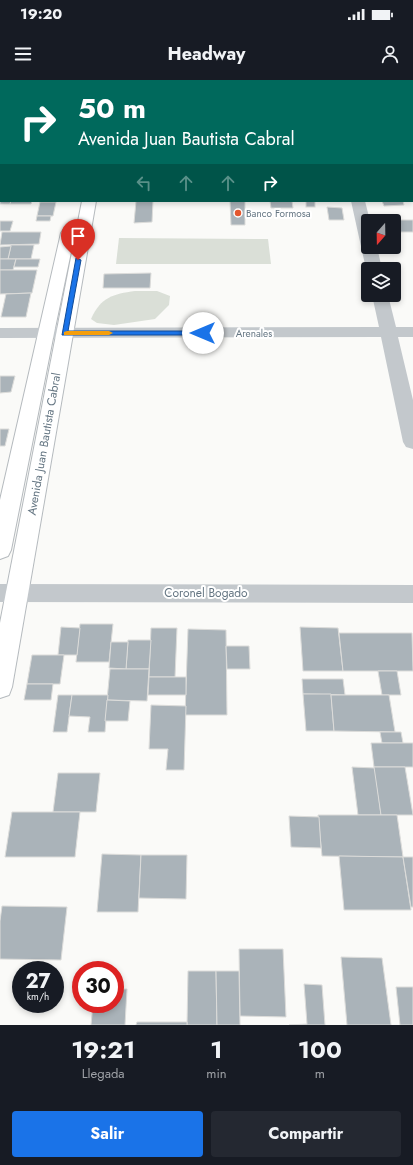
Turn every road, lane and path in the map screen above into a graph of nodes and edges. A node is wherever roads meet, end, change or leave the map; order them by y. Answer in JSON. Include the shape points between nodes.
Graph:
{"nodes":[{"id":1,"x":76,"y":202,"type":"edge"},
{"id":2,"x":89,"y":202,"type":"edge"},
{"id":3,"x":358,"y":202,"type":"edge"},
{"id":4,"x":361,"y":214,"type":"edge"},
{"id":5,"x":382,"y":302,"type":"edge"},
{"id":6,"x":388,"y":332,"type":"junction"},
{"id":7,"x":413,"y":332,"type":"edge"},
{"id":8,"x":0,"y":333,"type":"edge"},
{"id":9,"x":55,"y":333,"type":"junction"},
{"id":10,"x":413,"y":442,"type":"edge"},
{"id":11,"x":0,"y":550,"type":"edge"},
{"id":12,"x":9,"y":593,"type":"edge"},
{"id":13,"x":413,"y":594,"type":"edge"},
{"id":14,"x":0,"y":686,"type":"edge"}],
"edges":[{"from":1,"to":9,"type":"main road","name":"Avenida Juan Bautista Cabral"},
{"from":2,"to":9,"type":"main road","name":"Avenida Juan Bautista Cabral"},
{"from":3,"to":4,"type":"street"},
{"from":5,"to":6,"type":"street"},
{"from":6,"to":7,"type":"street","name":"Arenales"},
{"from":6,"to":9,"type":"street","name":"Arenales"},
{"from":6,"to":10,"type":"street"},
{"from":8,"to":9,"type":"street","name":"Arenales"},
{"from":9,"to":11,"type":"main road","name":"Avenida Juan Bautista Cabral"},
{"from":9,"to":12,"type":"main road","name":"Avenida Juan Bautista Cabral"},
{"from":12,"to":13,"type":"street","name":"Coronel Bogado"},
{"from":12,"to":14,"type":"main road","name":"Avenida Juan Bautista Cabral"}]}
